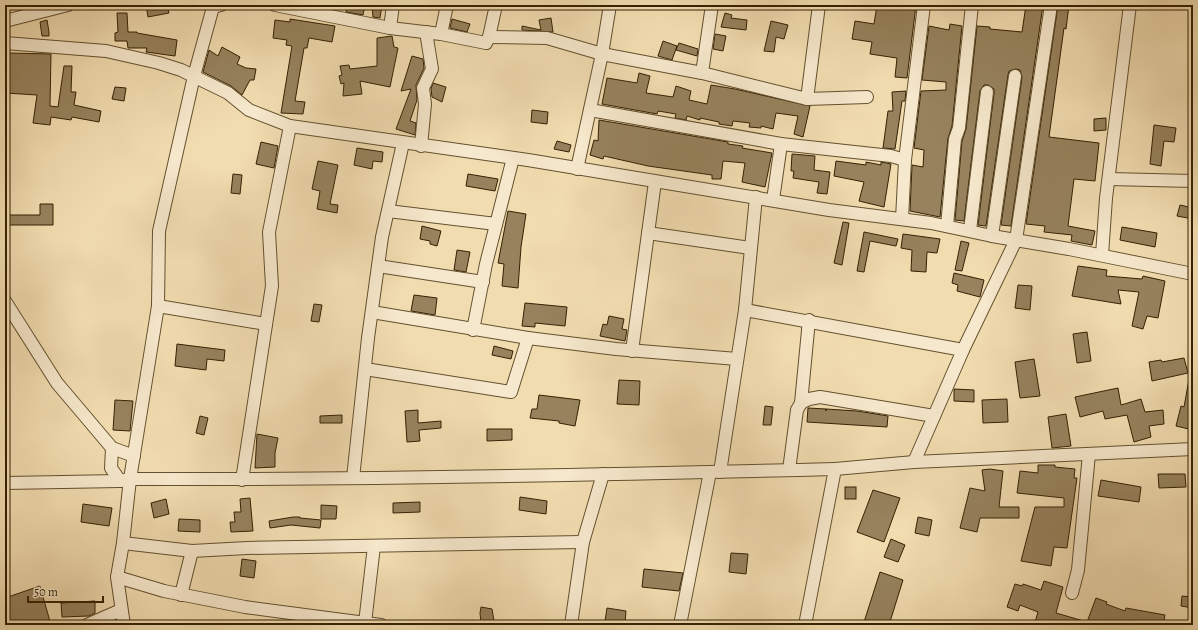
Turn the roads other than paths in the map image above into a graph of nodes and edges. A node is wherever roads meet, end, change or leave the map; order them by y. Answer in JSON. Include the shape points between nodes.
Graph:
{"nodes":[{"id":1,"x":68,"y":5,"type":"edge"},
{"id":2,"x":221,"y":5,"type":"edge"},
{"id":3,"x":275,"y":5,"type":"edge"},
{"id":4,"x":393,"y":5,"type":"edge"},
{"id":5,"x":447,"y":5,"type":"edge"},
{"id":6,"x":496,"y":5,"type":"edge"},
{"id":7,"x":610,"y":5,"type":"edge"},
{"id":8,"x":712,"y":5,"type":"edge"},
{"id":9,"x":819,"y":5,"type":"edge"},
{"id":10,"x":924,"y":5,"type":"edge"},
{"id":11,"x":972,"y":5,"type":"edge"},
{"id":12,"x":1051,"y":5,"type":"edge"},
{"id":13,"x":1130,"y":5,"type":"edge"},
{"id":14,"x":5,"y":21,"type":"edge"},
{"id":15,"x":390,"y":28,"type":"junction"},
{"id":16,"x":426,"y":32,"type":"junction"},
{"id":17,"x":441,"y":34,"type":"junction"},
{"id":18,"x":489,"y":37,"type":"junction"},
{"id":19,"x":5,"y":43,"type":"edge"},
{"id":20,"x":602,"y":54,"type":"junction"},
{"id":21,"x":702,"y":73,"type":"junction"},
{"id":22,"x":194,"y":76,"type":"junction"},
{"id":23,"x":1015,"y":76,"type":"dead end"},
{"id":24,"x":987,"y":92,"type":"dead end"},
{"id":25,"x":867,"y":97,"type":"dead end"},
{"id":26,"x":807,"y":99,"type":"junction"},
{"id":27,"x":590,"y":110,"type":"junction"},
{"id":28,"x":290,"y":126,"type":"junction"},
{"id":29,"x":403,"y":143,"type":"junction"},
{"id":30,"x":780,"y":144,"type":"junction"},
{"id":31,"x":421,"y":146,"type":"junction"},
{"id":32,"x":513,"y":158,"type":"junction"},
{"id":33,"x":905,"y":160,"type":"junction"},
{"id":34,"x":577,"y":168,"type":"junction"},
{"id":35,"x":1109,"y":179,"type":"junction"},
{"id":36,"x":1193,"y":181,"type":"edge"},
{"id":37,"x":655,"y":182,"type":"junction"},
{"id":38,"x":756,"y":197,"type":"junction"},
{"id":39,"x":773,"y":200,"type":"junction"},
{"id":40,"x":388,"y":211,"type":"junction"},
{"id":41,"x":902,"y":219,"type":"junction"},
{"id":42,"x":496,"y":224,"type":"junction"},
{"id":43,"x":947,"y":226,"type":"junction"},
{"id":44,"x":970,"y":230,"type":"junction"},
{"id":45,"x":648,"y":233,"type":"junction"},
{"id":46,"x":992,"y":236,"type":"junction"},
{"id":47,"x":1016,"y":240,"type":"junction"},
{"id":48,"x":750,"y":248,"type":"junction"},
{"id":49,"x":1102,"y":255,"type":"junction"},
{"id":50,"x":378,"y":266,"type":"junction"},
{"id":51,"x":1193,"y":274,"type":"edge"},
{"id":52,"x":483,"y":282,"type":"junction"},
{"id":53,"x":5,"y":301,"type":"edge"},
{"id":54,"x":158,"y":306,"type":"junction"},
{"id":55,"x":745,"y":310,"type":"junction"},
{"id":56,"x":372,"y":312,"type":"junction"},
{"id":57,"x":809,"y":320,"type":"junction"},
{"id":58,"x":266,"y":324,"type":"junction"},
{"id":59,"x":473,"y":330,"type":"junction"},
{"id":60,"x":528,"y":338,"type":"junction"},
{"id":61,"x":632,"y":350,"type":"junction"},
{"id":62,"x":963,"y":350,"type":"junction"},
{"id":63,"x":737,"y":359,"type":"junction"},
{"id":64,"x":365,"y":369,"type":"junction"},
{"id":65,"x":801,"y":403,"type":"junction"},
{"id":66,"x":934,"y":416,"type":"junction"},
{"id":67,"x":112,"y":448,"type":"junction"},
{"id":68,"x":1193,"y":449,"type":"edge"},
{"id":69,"x":1089,"y":454,"type":"junction"},
{"id":70,"x":134,"y":456,"type":"junction"},
{"id":71,"x":914,"y":462,"type":"junction"},
{"id":72,"x":835,"y":469,"type":"junction"},
{"id":73,"x":789,"y":470,"type":"junction"},
{"id":74,"x":715,"y":472,"type":"junction"},
{"id":75,"x":603,"y":474,"type":"junction"},
{"id":76,"x":353,"y":478,"type":"junction"},
{"id":77,"x":125,"y":480,"type":"junction"},
{"id":78,"x":242,"y":480,"type":"junction"},
{"id":79,"x":5,"y":483,"type":"edge"},
{"id":80,"x":583,"y":542,"type":"junction"},
{"id":81,"x":124,"y":544,"type":"junction"},
{"id":82,"x":374,"y":546,"type":"junction"},
{"id":83,"x":192,"y":551,"type":"junction"},
{"id":84,"x":117,"y":577,"type":"junction"},
{"id":85,"x":1072,"y":593,"type":"dead end"},
{"id":86,"x":181,"y":594,"type":"junction"},
{"id":87,"x":121,"y":610,"type":"junction"},
{"id":88,"x":365,"y":623,"type":"junction"},
{"id":89,"x":87,"y":625,"type":"edge"},
{"id":90,"x":124,"y":625,"type":"edge"},
{"id":91,"x":380,"y":625,"type":"edge"},
{"id":92,"x":571,"y":625,"type":"edge"},
{"id":93,"x":680,"y":625,"type":"edge"},
{"id":94,"x":805,"y":625,"type":"edge"}],
"edges":[{"from":1,"to":14,"type":"street"},
{"from":2,"to":22,"type":"street","via":[[213,7]]},
{"from":3,"to":15,"type":"street"},
{"from":4,"to":15,"type":"street"},
{"from":5,"to":17,"type":"street"},
{"from":6,"to":18,"type":"street"},
{"from":7,"to":20,"type":"street"},
{"from":8,"to":21,"type":"street"},
{"from":9,"to":26,"type":"street"},
{"from":10,"to":33,"type":"street"},
{"from":11,"to":43,"type":"street"},
{"from":12,"to":47,"type":"street"},
{"from":13,"to":35,"type":"street"},
{"from":15,"to":16,"type":"street"},
{"from":16,"to":17,"type":"street"},
{"from":16,"to":31,"type":"street","via":[[432,69],[423,88],[425,104]]},
{"from":17,"to":18,"type":"street","via":[[486,43]]},
{"from":18,"to":20,"type":"street","via":[[547,38]]},
{"from":19,"to":22,"type":"street","via":[[106,51],[159,63]]},
{"from":20,"to":21,"type":"street"},
{"from":20,"to":27,"type":"street"},
{"from":21,"to":26,"type":"street"},
{"from":22,"to":28,"type":"street","via":[[228,93],[249,110]]},
{"from":22,"to":54,"type":"street","via":[[158,231]]},
{"from":23,"to":46,"type":"street"},
{"from":24,"to":44,"type":"street"},
{"from":25,"to":26,"type":"street"},
{"from":27,"to":30,"type":"street"},
{"from":27,"to":34,"type":"street"},
{"from":28,"to":29,"type":"street"},
{"from":28,"to":58,"type":"street","via":[[269,232],[272,286]]},
{"from":29,"to":31,"type":"street"},
{"from":29,"to":40,"type":"street"},
{"from":30,"to":33,"type":"street","via":[[891,156]]},
{"from":30,"to":39,"type":"street"},
{"from":31,"to":32,"type":"street"},
{"from":32,"to":34,"type":"street"},
{"from":32,"to":42,"type":"street"},
{"from":33,"to":41,"type":"street"},
{"from":34,"to":37,"type":"street"},
{"from":35,"to":36,"type":"street"},
{"from":35,"to":49,"type":"street"},
{"from":37,"to":38,"type":"street"},
{"from":37,"to":45,"type":"street"},
{"from":38,"to":39,"type":"street"},
{"from":38,"to":48,"type":"street"},
{"from":39,"to":41,"type":"street"},
{"from":40,"to":42,"type":"street"},
{"from":40,"to":50,"type":"street"},
{"from":41,"to":43,"type":"street"},
{"from":42,"to":52,"type":"street"},
{"from":43,"to":44,"type":"street"},
{"from":44,"to":46,"type":"street"},
{"from":45,"to":48,"type":"street"},
{"from":45,"to":61,"type":"street"},
{"from":46,"to":47,"type":"street"},
{"from":47,"to":49,"type":"street"},
{"from":47,"to":62,"type":"street"},
{"from":48,"to":55,"type":"street"},
{"from":49,"to":51,"type":"street"},
{"from":50,"to":52,"type":"street"},
{"from":50,"to":56,"type":"street"},
{"from":52,"to":59,"type":"street"},
{"from":53,"to":67,"type":"street","via":[[57,383]]},
{"from":54,"to":58,"type":"street"},
{"from":54,"to":70,"type":"street"},
{"from":55,"to":57,"type":"street"},
{"from":55,"to":63,"type":"street"},
{"from":56,"to":59,"type":"street"},
{"from":56,"to":64,"type":"street"},
{"from":57,"to":62,"type":"street"},
{"from":57,"to":65,"type":"street"},
{"from":58,"to":78,"type":"street"},
{"from":59,"to":60,"type":"street"},
{"from":60,"to":61,"type":"street"},
{"from":60,"to":64,"type":"street","via":[[511,392]]},
{"from":61,"to":63,"type":"street"},
{"from":62,"to":66,"type":"street"},
{"from":63,"to":74,"type":"street"},
{"from":64,"to":76,"type":"street"},
{"from":65,"to":66,"type":"street","via":[[820,397]]},
{"from":65,"to":73,"type":"street","via":[[797,410]]},
{"from":66,"to":71,"type":"street"},
{"from":67,"to":70,"type":"street"},
{"from":67,"to":77,"type":"street","via":[[111,468]]},
{"from":68,"to":69,"type":"street"},
{"from":69,"to":71,"type":"street"},
{"from":69,"to":85,"type":"street","via":[[1078,570]]},
{"from":70,"to":77,"type":"street"},
{"from":71,"to":72,"type":"street"},
{"from":72,"to":73,"type":"street"},
{"from":72,"to":94,"type":"street"},
{"from":73,"to":74,"type":"street"},
{"from":74,"to":75,"type":"street"},
{"from":74,"to":93,"type":"street"},
{"from":75,"to":76,"type":"street"},
{"from":75,"to":80,"type":"street"},
{"from":76,"to":78,"type":"street"},
{"from":77,"to":78,"type":"street"},
{"from":77,"to":79,"type":"street"},
{"from":77,"to":81,"type":"street"},
{"from":80,"to":82,"type":"street"},
{"from":80,"to":92,"type":"street"},
{"from":81,"to":83,"type":"street"},
{"from":81,"to":84,"type":"street"},
{"from":82,"to":83,"type":"street"},
{"from":82,"to":88,"type":"street"},
{"from":83,"to":86,"type":"street"},
{"from":84,"to":86,"type":"street"},
{"from":84,"to":87,"type":"street"},
{"from":86,"to":88,"type":"street","via":[[244,607]]},
{"from":87,"to":89,"type":"street"},
{"from":87,"to":90,"type":"street"},
{"from":88,"to":91,"type":"street"}]}
